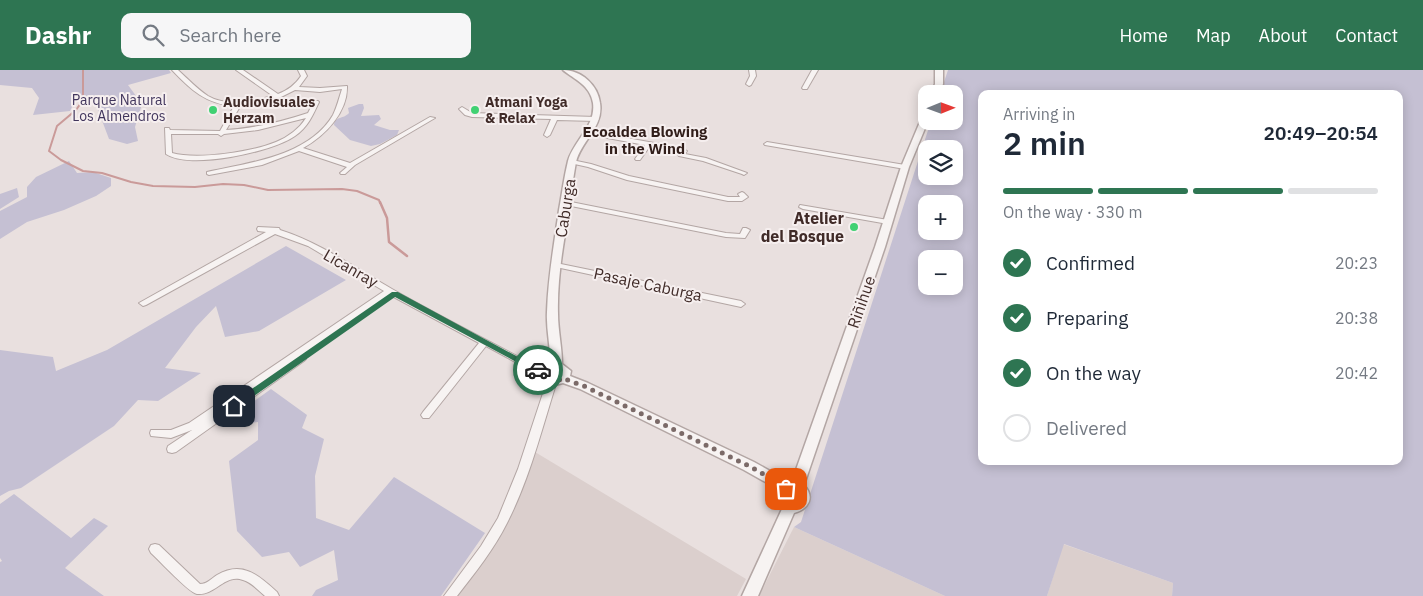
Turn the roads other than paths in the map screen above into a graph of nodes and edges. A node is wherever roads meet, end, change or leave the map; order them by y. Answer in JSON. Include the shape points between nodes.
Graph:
{"nodes":[{"id":1,"x":175,"y":70,"type":"edge"},
{"id":2,"x":239,"y":70,"type":"edge"},
{"id":3,"x":301,"y":70,"type":"edge"},
{"id":4,"x":567,"y":70,"type":"edge"},
{"id":5,"x":752,"y":70,"type":"edge"},
{"id":6,"x":815,"y":70,"type":"edge"},
{"id":7,"x":939,"y":70,"type":"edge"},
{"id":8,"x":749,"y":84,"type":"dead end"},
{"id":9,"x":939,"y":85,"type":"edge"},
{"id":10,"x":295,"y":88,"type":"junction"},
{"id":11,"x":805,"y":88,"type":"dead end"},
{"id":12,"x":277,"y":96,"type":"junction"},
{"id":13,"x":316,"y":102,"type":"dead end"},
{"id":14,"x":236,"y":104,"type":"junction"},
{"id":15,"x":462,"y":109,"type":"dead end"},
{"id":16,"x":310,"y":114,"type":"junction"},
{"id":17,"x":432,"y":118,"type":"dead end"},
{"id":18,"x":555,"y":118,"type":"junction"},
{"id":19,"x":229,"y":119,"type":"joint"},
{"id":20,"x":596,"y":119,"type":"junction"},
{"id":21,"x":921,"y":130,"type":"edge"},
{"id":22,"x":588,"y":132,"type":"junction"},
{"id":23,"x":222,"y":133,"type":"junction"},
{"id":24,"x":547,"y":135,"type":"dead end"},
{"id":25,"x":649,"y":143,"type":"junction"},
{"id":26,"x":767,"y":144,"type":"dead end"},
{"id":27,"x":297,"y":148,"type":"junction"},
{"id":28,"x":638,"y":159,"type":"dead end"},
{"id":29,"x":572,"y":162,"type":"junction"},
{"id":30,"x":351,"y":165,"type":"junction"},
{"id":31,"x":905,"y":167,"type":"junction"},
{"id":32,"x":209,"y":173,"type":"dead end"},
{"id":33,"x":343,"y":173,"type":"dead end"},
{"id":34,"x":744,"y":174,"type":"dead end"},
{"id":35,"x":742,"y":194,"type":"dead end"},
{"id":36,"x":566,"y":203,"type":"junction"},
{"id":37,"x":803,"y":207,"type":"dead end"},
{"id":38,"x":888,"y":222,"type":"junction"},
{"id":39,"x":261,"y":229,"type":"dead end"},
{"id":40,"x":276,"y":230,"type":"junction"},
{"id":41,"x":746,"y":230,"type":"dead end"},
{"id":42,"x":556,"y":265,"type":"junction"},
{"id":43,"x":392,"y":292,"type":"junction"},
{"id":44,"x":144,"y":303,"type":"dead end"},
{"id":45,"x":741,"y":304,"type":"dead end"},
{"id":46,"x":484,"y":342,"type":"junction"},
{"id":47,"x":554,"y":375,"type":"junction"},
{"id":48,"x":426,"y":415,"type":"dead end"},
{"id":49,"x":155,"y":433,"type":"dead end"},
{"id":50,"x":172,"y":449,"type":"dead end"},
{"id":51,"x":790,"y":489,"type":"junction"},
{"id":52,"x":155,"y":549,"type":"dead end"},
{"id":53,"x":274,"y":596,"type":"edge"},
{"id":54,"x":450,"y":596,"type":"edge"},
{"id":55,"x":750,"y":596,"type":"edge"}],
"edges":[{"from":1,"to":14,"type":"street","via":[[212,100]]},
{"from":2,"to":12,"type":"street"},
{"from":3,"to":10,"type":"street","via":[[303,78]]},
{"from":4,"to":20,"type":"street","via":[[592,90],[598,103]]},
{"from":5,"to":8,"type":"street"},
{"from":6,"to":11,"type":"street"},
{"from":7,"to":9,"type":"street"},
{"from":10,"to":12,"type":"street"},
{"from":10,"to":27,"type":"street","via":[[345,87],[329,125]]},
{"from":12,"to":14,"type":"street"},
{"from":13,"to":16,"type":"street"},
{"from":14,"to":19,"type":"street","via":[[226,112]]},
{"from":15,"to":18,"type":"street","via":[[472,115]]},
{"from":16,"to":23,"type":"street","via":[[266,127]]},
{"from":16,"to":23,"type":"street","via":[[299,131],[258,150],[213,156],[178,157],[169,154],[167,130]]},
{"from":17,"to":30,"type":"street"},
{"from":18,"to":20,"type":"street"},
{"from":18,"to":24,"type":"street"},
{"from":19,"to":23,"type":"street"},
{"from":20,"to":22,"type":"street","name":"Caburga"},
{"from":21,"to":31,"type":"street","name":"Riñihue"},
{"from":22,"to":25,"type":"street"},
{"from":22,"to":29,"type":"street","name":"Caburga"},
{"from":25,"to":28,"type":"street"},
{"from":25,"to":34,"type":"street","via":[[684,151],[679,159],[704,159]]},
{"from":26,"to":31,"type":"street"},
{"from":27,"to":30,"type":"street"},
{"from":27,"to":32,"type":"street","via":[[262,162]]},
{"from":29,"to":35,"type":"street","via":[[659,186],[728,199],[742,199]]},
{"from":29,"to":36,"type":"street","name":"Caburga"},
{"from":30,"to":33,"type":"street"},
{"from":31,"to":38,"type":"street","name":"Riñihue"},
{"from":36,"to":41,"type":"street","via":[[726,234],[742,236]]},
{"from":36,"to":42,"type":"street","name":"Caburga"},
{"from":37,"to":38,"type":"street"},
{"from":38,"to":51,"type":"street","name":"Riñihue"},
{"from":39,"to":40,"type":"street","name":"Licanray"},
{"from":40,"to":43,"type":"street","name":"Licanray","via":[[299,238]]},
{"from":40,"to":44,"type":"street"},
{"from":42,"to":45,"type":"street","name":"Pasaje Caburga"},
{"from":42,"to":47,"type":"street","name":"Caburga","via":[[552,314],[557,350]]},
{"from":43,"to":46,"type":"street","name":"Licanray"},
{"from":43,"to":49,"type":"street","via":[[192,426],[171,434]]},
{"from":43,"to":50,"type":"street"},
{"from":46,"to":47,"type":"street","name":"Licanray"},
{"from":46,"to":48,"type":"street"},
{"from":47,"to":51,"type":"street","name":"Licanray","via":[[584,386]]},
{"from":47,"to":54,"type":"street","name":"Caburga","via":[[503,520]]},
{"from":51,"to":55,"type":"street","via":[[782,495],[783,501],[790,506]]},
{"from":52,"to":53,"type":"street","via":[[200,590],[211,587],[227,575],[239,573],[256,580]]}]}
